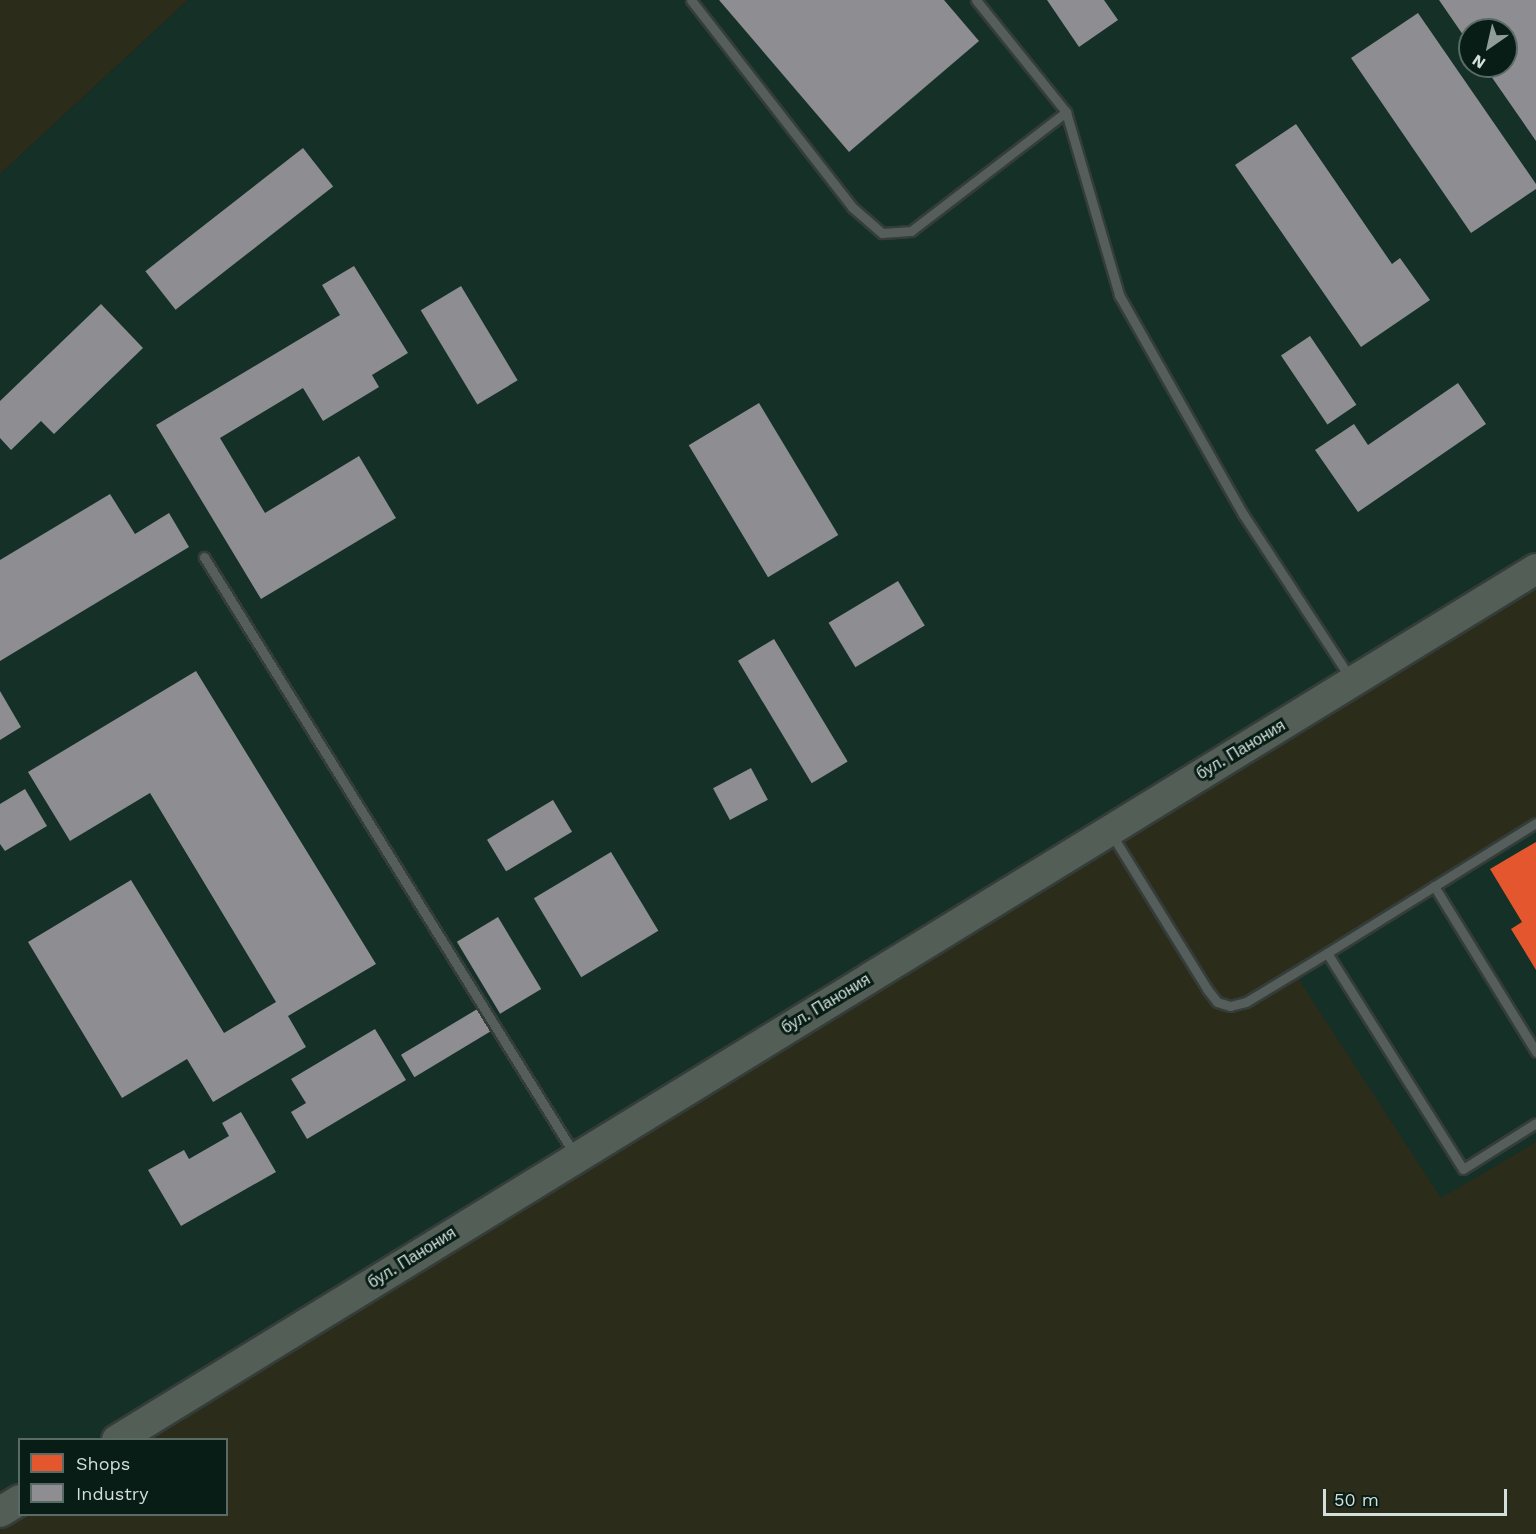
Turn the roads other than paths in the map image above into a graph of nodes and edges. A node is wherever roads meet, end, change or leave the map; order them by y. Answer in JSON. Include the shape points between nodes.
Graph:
{"nodes":[{"id":1,"x":691,"y":0,"type":"edge"},
{"id":2,"x":976,"y":0,"type":"edge"},
{"id":3,"x":1066,"y":112,"type":"junction"},
{"id":4,"x":204,"y":557,"type":"dead end"},
{"id":5,"x":1536,"y":570,"type":"edge"},
{"id":6,"x":1353,"y":681,"type":"junction"},
{"id":7,"x":1536,"y":823,"type":"edge"},
{"id":8,"x":1109,"y":831,"type":"junction"},
{"id":9,"x":1434,"y":886,"type":"junction"},
{"id":10,"x":1327,"y":953,"type":"junction"},
{"id":11,"x":1536,"y":1052,"type":"edge"},
{"id":12,"x":1536,"y":1123,"type":"edge"},
{"id":13,"x":577,"y":1157,"type":"junction"},
{"id":14,"x":120,"y":1438,"type":"edge"},
{"id":15,"x":18,"y":1501,"type":"edge"},
{"id":16,"x":0,"y":1512,"type":"edge"}],
"edges":[{"from":1,"to":3,"type":"lane","via":[[852,207],[882,233],[911,231]]},
{"from":2,"to":3,"type":"lane"},
{"from":3,"to":6,"type":"lane","via":[[1119,295],[1243,514]]},
{"from":4,"to":13,"type":"lane"},
{"from":5,"to":6,"type":"main road","name":"бул. Панония"},
{"from":6,"to":8,"type":"main road","name":"бул. Панония"},
{"from":7,"to":9,"type":"lane"},
{"from":8,"to":10,"type":"lane","via":[[1217,1002],[1230,1006],[1245,1002]]},
{"from":8,"to":13,"type":"main road","name":"бул. Панония"},
{"from":9,"to":10,"type":"lane"},
{"from":9,"to":11,"type":"lane"},
{"from":10,"to":12,"type":"lane","via":[[1463,1169]]},
{"from":13,"to":14,"type":"main road","name":"бул. Панония"},
{"from":15,"to":16,"type":"main road"}]}
